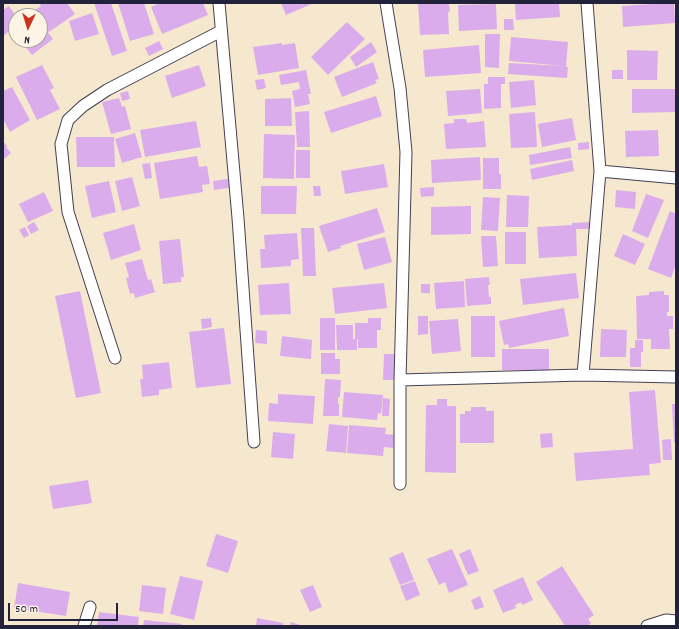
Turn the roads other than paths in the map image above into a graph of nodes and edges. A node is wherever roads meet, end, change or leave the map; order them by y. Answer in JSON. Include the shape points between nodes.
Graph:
{"nodes":[{"id":1,"x":219,"y":3,"type":"edge"},
{"id":2,"x":386,"y":3,"type":"edge"},
{"id":3,"x":587,"y":3,"type":"edge"},
{"id":4,"x":221,"y":31,"type":"junction"},
{"id":5,"x":600,"y":171,"type":"junction"},
{"id":6,"x":676,"y":178,"type":"edge"},
{"id":7,"x":115,"y":358,"type":"dead end"},
{"id":8,"x":583,"y":375,"type":"junction"},
{"id":9,"x":676,"y":377,"type":"edge"},
{"id":10,"x":400,"y":380,"type":"junction"},
{"id":11,"x":254,"y":442,"type":"dead end"},
{"id":12,"x":400,"y":484,"type":"dead end"},
{"id":13,"x":90,"y":607,"type":"dead end"},
{"id":14,"x":676,"y":621,"type":"edge"},
{"id":15,"x":84,"y":626,"type":"edge"},
{"id":16,"x":646,"y":626,"type":"edge"}],
"edges":[{"from":1,"to":4,"type":"street"},
{"from":2,"to":10,"type":"street","via":[[400,88],[406,152]]},
{"from":3,"to":5,"type":"street"},
{"from":4,"to":7,"type":"street","via":[[107,90],[68,120],[61,144],[68,212]]},
{"from":4,"to":11,"type":"street"},
{"from":5,"to":6,"type":"street"},
{"from":5,"to":8,"type":"street"},
{"from":8,"to":9,"type":"street"},
{"from":8,"to":10,"type":"street"},
{"from":10,"to":12,"type":"street"},
{"from":13,"to":15,"type":"street"},
{"from":14,"to":16,"type":"street","via":[[666,620]]}]}
